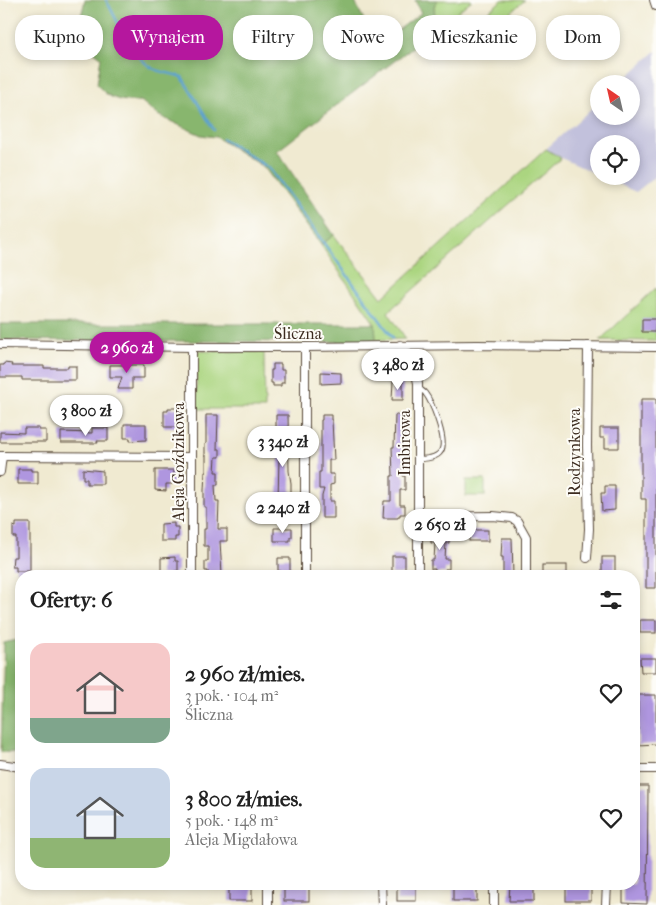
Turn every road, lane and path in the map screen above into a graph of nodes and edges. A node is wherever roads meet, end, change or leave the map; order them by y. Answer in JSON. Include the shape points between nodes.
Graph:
{"nodes":[{"id":1,"x":654,"y":0,"type":"edge"},
{"id":2,"x":656,"y":6,"type":"edge"},
{"id":3,"x":0,"y":344,"type":"edge"},
{"id":4,"x":400,"y":345,"type":"junction"},
{"id":5,"x":588,"y":346,"type":"junction"},
{"id":6,"x":192,"y":347,"type":"junction"},
{"id":7,"x":305,"y":347,"type":"junction"},
{"id":8,"x":656,"y":347,"type":"edge"},
{"id":9,"x":418,"y":388,"type":"junction"},
{"id":10,"x":1,"y":456,"type":"edge"},
{"id":11,"x":192,"y":457,"type":"junction"},
{"id":12,"x":418,"y":459,"type":"junction"},
{"id":13,"x":0,"y":472,"type":"edge"},
{"id":14,"x":418,"y":517,"type":"junction"},
{"id":15,"x":587,"y":558,"type":"dead end"},
{"id":16,"x":192,"y":570,"type":"edge"},
{"id":17,"x":305,"y":570,"type":"edge"},
{"id":18,"x":418,"y":570,"type":"edge"},
{"id":19,"x":526,"y":570,"type":"edge"},
{"id":20,"x":0,"y":764,"type":"edge"},
{"id":21,"x":15,"y":766,"type":"edge"},
{"id":22,"x":640,"y":769,"type":"edge"},
{"id":23,"x":656,"y":769,"type":"edge"},
{"id":24,"x":268,"y":890,"type":"edge"},
{"id":25,"x":381,"y":890,"type":"edge"},
{"id":26,"x":494,"y":890,"type":"edge"},
{"id":27,"x":606,"y":890,"type":"edge"},
{"id":28,"x":268,"y":905,"type":"edge"},
{"id":29,"x":382,"y":905,"type":"edge"},
{"id":30,"x":494,"y":905,"type":"edge"},
{"id":31,"x":606,"y":905,"type":"edge"}],
"edges":[{"from":1,"to":2,"type":"street"},
{"from":3,"to":6,"type":"street","name":"Śliczna"},
{"from":4,"to":5,"type":"street","name":"Śliczna"},
{"from":4,"to":7,"type":"street","name":"Śliczna"},
{"from":4,"to":9,"type":"street","name":"Imbirowa","via":[[417,374]]},
{"from":5,"to":8,"type":"street","name":"Śliczna"},
{"from":5,"to":15,"type":"street","name":"Rodzynkowa"},
{"from":6,"to":7,"type":"street","name":"Śliczna"},
{"from":6,"to":11,"type":"street","name":"Aleja Goździkowa"},
{"from":7,"to":17,"type":"street"},
{"from":9,"to":12,"type":"street","name":"Imbirowa"},
{"from":9,"to":12,"type":"lane","via":[[425,393],[432,407],[443,440],[442,450],[436,456]]},
{"from":10,"to":11,"type":"street"},
{"from":10,"to":13,"type":"street"},
{"from":11,"to":16,"type":"street","name":"Aleja Goździkowa"},
{"from":12,"to":14,"type":"street","name":"Imbirowa"},
{"from":14,"to":18,"type":"street","name":"Imbirowa"},
{"from":14,"to":19,"type":"street","via":[[512,518],[526,537]]},
{"from":20,"to":21,"type":"street"},
{"from":22,"to":23,"type":"street"},
{"from":24,"to":28,"type":"street"},
{"from":25,"to":29,"type":"street"},
{"from":26,"to":30,"type":"street"},
{"from":27,"to":31,"type":"street"}]}
